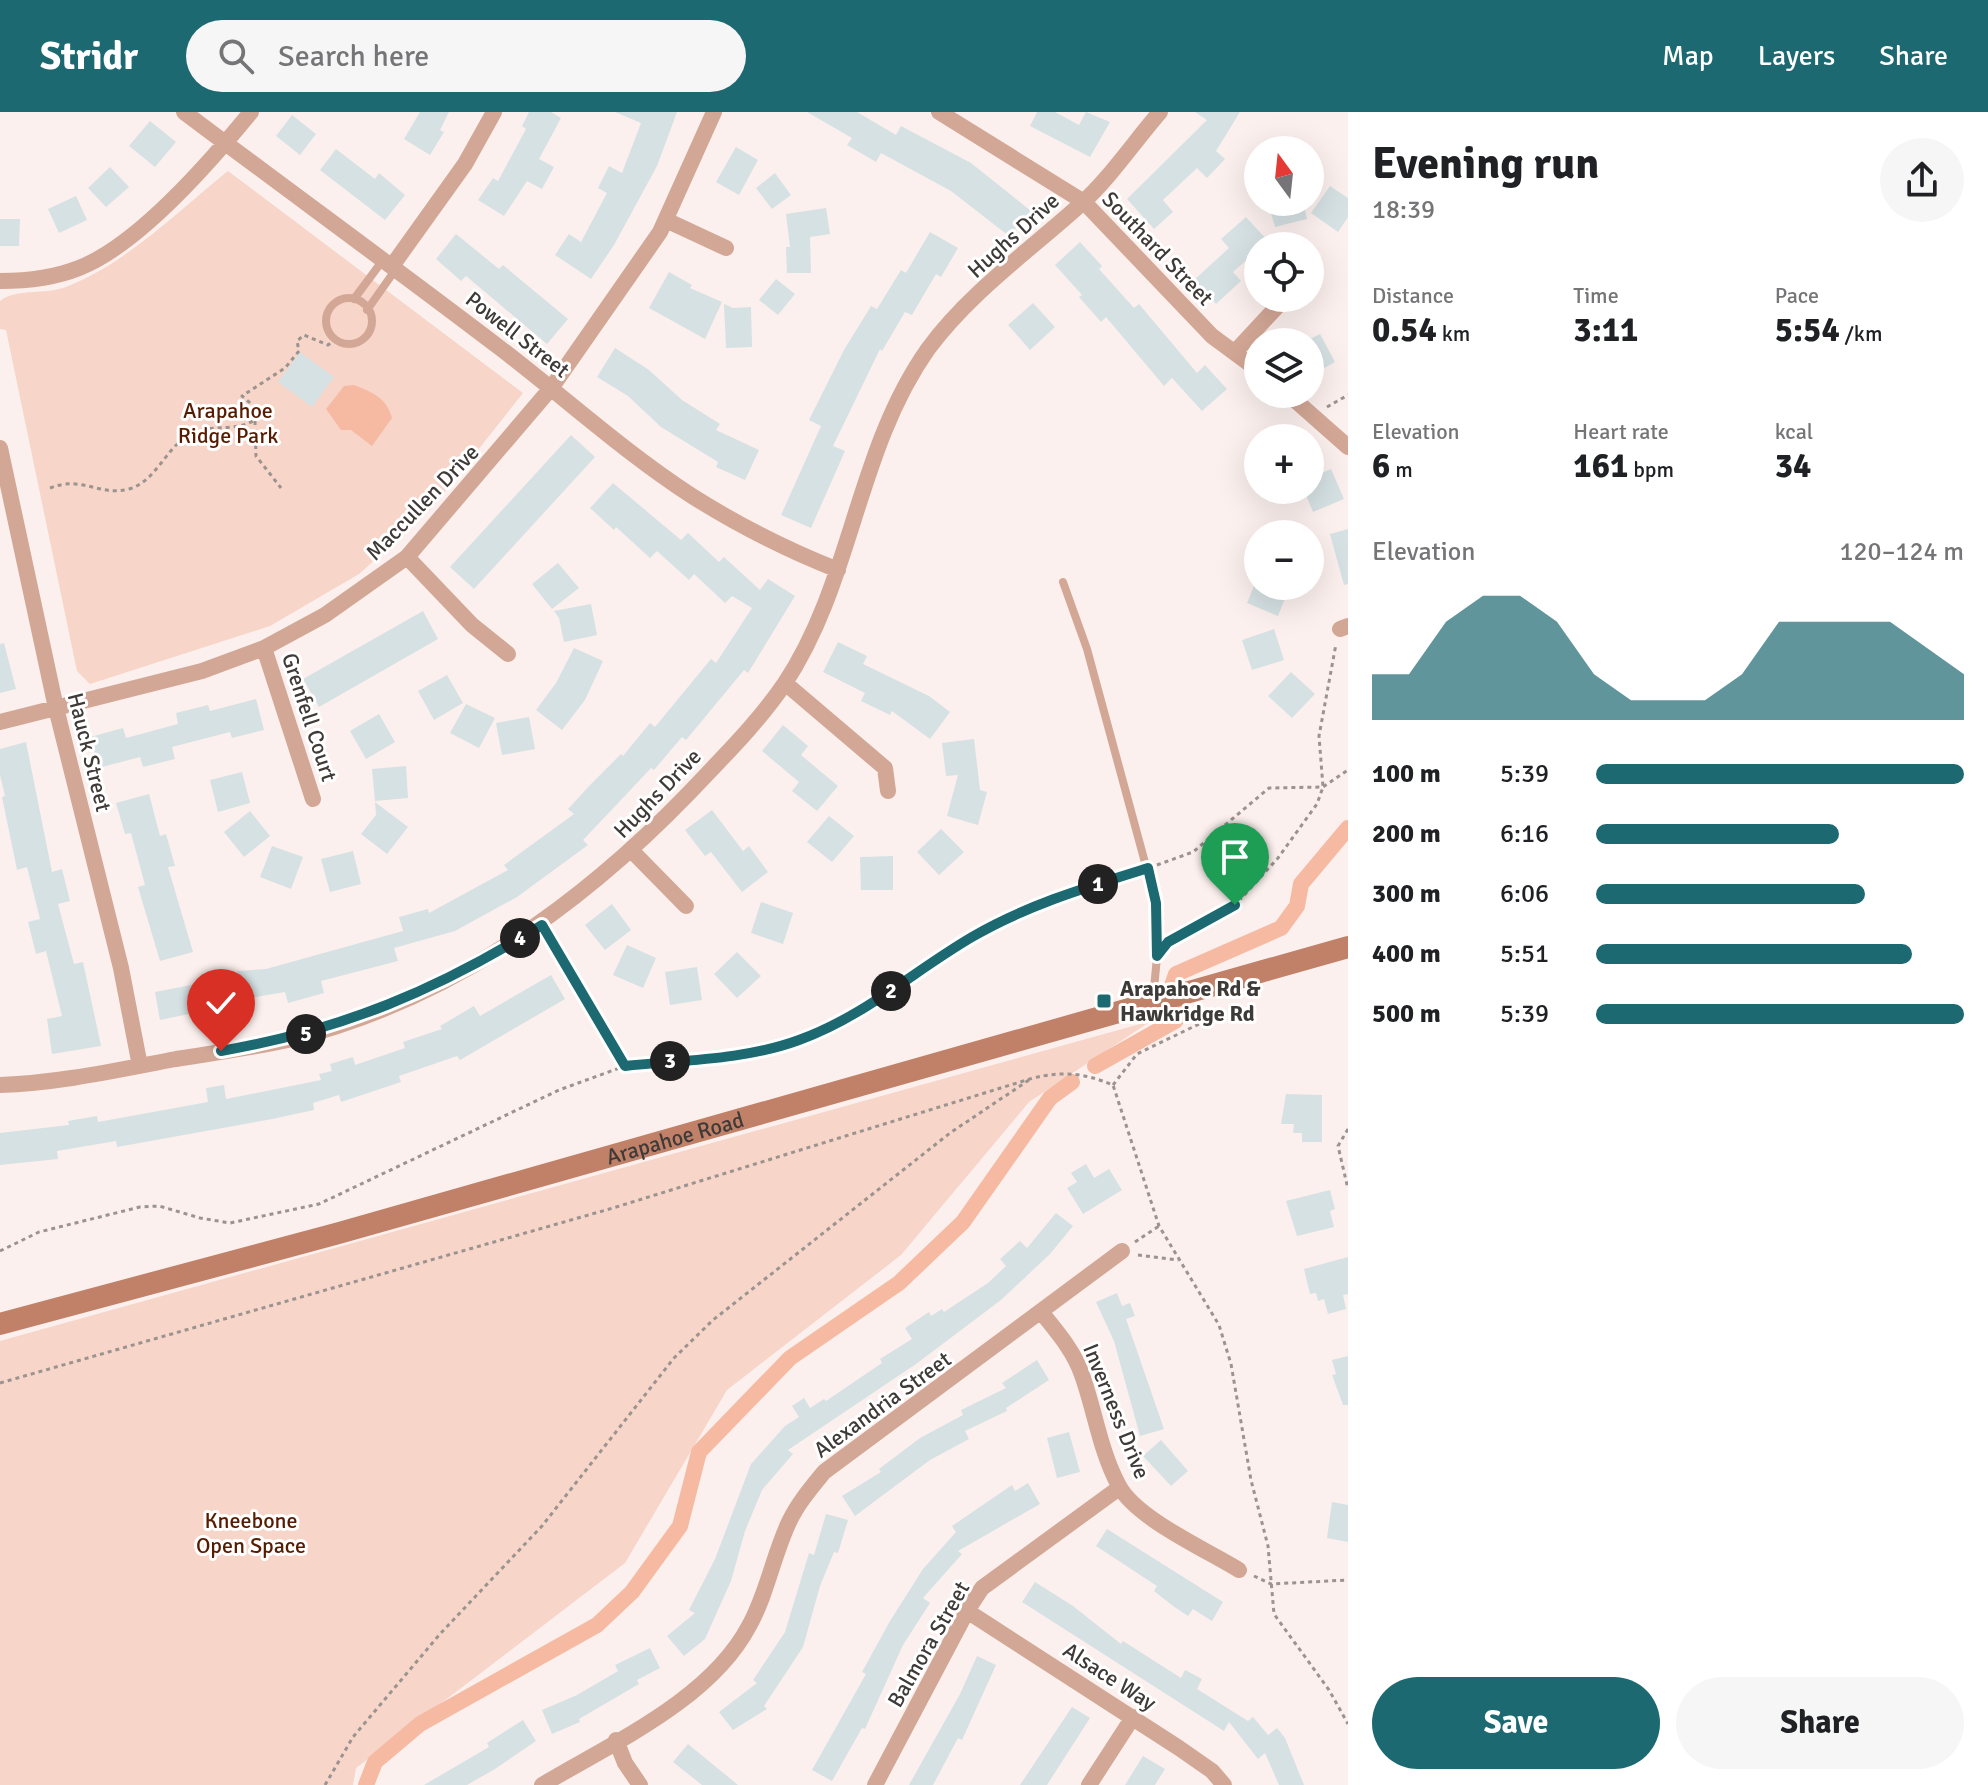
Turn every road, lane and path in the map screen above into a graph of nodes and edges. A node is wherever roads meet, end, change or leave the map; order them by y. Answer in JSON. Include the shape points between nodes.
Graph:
{"nodes":[{"id":1,"x":184,"y":112,"type":"edge"},
{"id":2,"x":251,"y":112,"type":"edge"},
{"id":3,"x":494,"y":112,"type":"edge"},
{"id":4,"x":714,"y":112,"type":"edge"},
{"id":5,"x":939,"y":112,"type":"edge"},
{"id":6,"x":1160,"y":112,"type":"edge"},
{"id":7,"x":225,"y":143,"type":"junction"},
{"id":8,"x":1084,"y":202,"type":"junction"},
{"id":9,"x":668,"y":221,"type":"junction"},
{"id":10,"x":726,"y":248,"type":"dead end"},
{"id":11,"x":391,"y":265,"type":"junction"},
{"id":12,"x":0,"y":281,"type":"edge"},
{"id":13,"x":354,"y":299,"type":"junction"},
{"id":14,"x":367,"y":310,"type":"junction"},
{"id":15,"x":1272,"y":312,"type":"edge"},
{"id":16,"x":337,"y":339,"type":"junction"},
{"id":17,"x":1235,"y":352,"type":"junction"},
{"id":18,"x":1244,"y":359,"type":"edge"},
{"id":19,"x":552,"y":387,"type":"junction"},
{"id":20,"x":1348,"y":395,"type":"edge"},
{"id":21,"x":1305,"y":408,"type":"edge"},
{"id":22,"x":1315,"y":416,"type":"junction"},
{"id":23,"x":255,"y":421,"type":"junction"},
{"id":24,"x":1348,"y":447,"type":"edge"},
{"id":25,"x":0,"y":448,"type":"edge"},
{"id":26,"x":50,"y":488,"type":"dead end"},
{"id":27,"x":281,"y":488,"type":"dead end"},
{"id":28,"x":7,"y":503,"type":"edge"},
{"id":29,"x":407,"y":557,"type":"junction"},
{"id":30,"x":838,"y":570,"type":"junction"},
{"id":31,"x":1063,"y":582,"type":"dead end"},
{"id":32,"x":1344,"y":627,"type":"edge"},
{"id":33,"x":264,"y":648,"type":"junction"},
{"id":34,"x":508,"y":654,"type":"dead end"},
{"id":35,"x":785,"y":683,"type":"junction"},
{"id":36,"x":56,"y":708,"type":"junction"},
{"id":37,"x":0,"y":722,"type":"edge"},
{"id":38,"x":1348,"y":770,"type":"edge"},
{"id":39,"x":1323,"y":787,"type":"junction"},
{"id":40,"x":888,"y":791,"type":"dead end"},
{"id":41,"x":313,"y":799,"type":"dead end"},
{"id":42,"x":632,"y":851,"type":"junction"},
{"id":43,"x":1148,"y":868,"type":"junction"},
{"id":44,"x":686,"y":906,"type":"dead end"},
{"id":45,"x":542,"y":925,"type":"junction"},
{"id":46,"x":1348,"y":947,"type":"edge"},
{"id":47,"x":1157,"y":956,"type":"junction"},
{"id":48,"x":1153,"y":1002,"type":"junction"},
{"id":49,"x":1203,"y":1002,"type":"dead end"},
{"id":50,"x":140,"y":1066,"type":"junction"},
{"id":51,"x":625,"y":1066,"type":"junction"},
{"id":52,"x":1033,"y":1078,"type":"junction"},
{"id":53,"x":0,"y":1085,"type":"edge"},
{"id":54,"x":1113,"y":1085,"type":"junction"},
{"id":55,"x":1348,"y":1129,"type":"edge"},
{"id":56,"x":1348,"y":1189,"type":"edge"},
{"id":57,"x":1159,"y":1226,"type":"junction"},
{"id":58,"x":0,"y":1251,"type":"edge"},
{"id":59,"x":1122,"y":1251,"type":"junction"},
{"id":60,"x":1179,"y":1260,"type":"junction"},
{"id":61,"x":1042,"y":1313,"type":"junction"},
{"id":62,"x":0,"y":1324,"type":"edge"},
{"id":63,"x":0,"y":1383,"type":"edge"},
{"id":64,"x":1119,"y":1488,"type":"junction"},
{"id":65,"x":1239,"y":1570,"type":"joint"},
{"id":66,"x":1348,"y":1580,"type":"edge"},
{"id":67,"x":1271,"y":1584,"type":"junction"},
{"id":68,"x":967,"y":1611,"type":"junction"},
{"id":69,"x":1133,"y":1717,"type":"junction"},
{"id":70,"x":1348,"y":1724,"type":"edge"},
{"id":71,"x":616,"y":1740,"type":"junction"},
{"id":72,"x":325,"y":1785,"type":"edge"},
{"id":73,"x":542,"y":1785,"type":"edge"},
{"id":74,"x":640,"y":1785,"type":"edge"},
{"id":75,"x":875,"y":1785,"type":"edge"},
{"id":76,"x":1089,"y":1785,"type":"edge"},
{"id":77,"x":1224,"y":1785,"type":"edge"}],
"edges":[{"from":1,"to":7,"type":"street","name":"Powell Street"},
{"from":2,"to":7,"type":"street"},
{"from":3,"to":11,"type":"street","via":[[465,164]]},
{"from":4,"to":9,"type":"street","name":"Maccullen Drive"},
{"from":5,"to":8,"type":"street","name":"Southard Street"},
{"from":6,"to":8,"type":"street","name":"Hughs Drive"},
{"from":7,"to":11,"type":"street","name":"Powell Street"},
{"from":7,"to":12,"type":"street","via":[[147,221],[82,267],[24,281]]},
{"from":8,"to":17,"type":"street","name":"Southard Street","via":[[1184,309]]},
{"from":8,"to":30,"type":"street","name":"Hughs Drive","via":[[954,318],[928,350],[873,454]]},
{"from":9,"to":10,"type":"street"},
{"from":9,"to":19,"type":"street","name":"Maccullen Drive"},
{"from":11,"to":13,"type":"lane"},
{"from":11,"to":14,"type":"lane"},
{"from":11,"to":19,"type":"street","name":"Powell Street"},
{"from":13,"to":14,"type":"lane"},
{"from":13,"to":16,"type":"lane","via":[[340,298],[326,313],[327,327]]},
{"from":14,"to":16,"type":"lane","via":[[374,318],[368,336],[352,345]]},
{"from":15,"to":17,"type":"street"},
{"from":16,"to":23,"type":"path","via":[[328,345],[304,335],[285,368],[242,396],[262,413]]},
{"from":17,"to":18,"type":"street","name":"Southard Street"},
{"from":19,"to":29,"type":"street","name":"Maccullen Drive"},
{"from":19,"to":30,"type":"street","name":"Powell Street","via":[[692,496],[765,538]]},
{"from":20,"to":22,"type":"path"},
{"from":21,"to":22,"type":"street"},
{"from":22,"to":24,"type":"street"},
{"from":23,"to":26,"type":"path","via":[[190,434],[140,486],[108,490],[67,482]]},
{"from":23,"to":27,"type":"path","via":[[256,456]]},
{"from":25,"to":28,"type":"street","name":"Hauck Street"},
{"from":28,"to":36,"type":"street","name":"Hauck Street"},
{"from":29,"to":33,"type":"street","name":"Maccullen Drive","via":[[325,615]]},
{"from":29,"to":34,"type":"street","via":[[472,625]]},
{"from":30,"to":35,"type":"street","name":"Hughs Drive"},
{"from":31,"to":43,"type":"lane"},
{"from":32,"to":39,"type":"path","via":[[1319,736]]},
{"from":33,"to":36,"type":"street","name":"Maccullen Drive","via":[[202,671]]},
{"from":33,"to":41,"type":"street","name":"Grenfell Court"},
{"from":35,"to":40,"type":"street","via":[[885,768]]},
{"from":35,"to":42,"type":"street","name":"Hughs Drive","via":[[743,736]]},
{"from":36,"to":37,"type":"street","name":"Maccullen Drive"},
{"from":36,"to":50,"type":"street","name":"Hauck Street"},
{"from":38,"to":39,"type":"path"},
{"from":39,"to":43,"type":"path","via":[[1269,788],[1193,852]]},
{"from":39,"to":47,"type":"path","via":[[1317,804],[1258,883],[1235,905],[1168,942]]},
{"from":42,"to":44,"type":"street"},
{"from":42,"to":45,"type":"street","name":"Hughs Drive"},
{"from":43,"to":47,"type":"lane","via":[[1156,903]]},
{"from":43,"to":51,"type":"path","via":[[1016,914],[838,1023],[799,1040],[761,1052]]},
{"from":45,"to":50,"type":"street","name":"Hughs Drive","via":[[418,994],[354,1020],[288,1040]]},
{"from":45,"to":51,"type":"path"},
{"from":46,"to":48,"type":"main road","name":"Arapahoe Road"},
{"from":47,"to":48,"type":"lane"},
{"from":48,"to":62,"type":"main road","name":"Arapahoe Road"},
{"from":49,"to":54,"type":"path","via":[[1205,1014],[1199,1024],[1137,1054]]},
{"from":50,"to":53,"type":"street","name":"Hughs Drive"},
{"from":51,"to":58,"type":"path","via":[[559,1090],[319,1204],[230,1223],[159,1206],[140,1207],[39,1232]]},
{"from":52,"to":54,"type":"path","via":[[1083,1073]]},
{"from":52,"to":63,"type":"path","via":[[613,1208]]},
{"from":52,"to":72,"type":"path","via":[[950,1133],[713,1320],[674,1358],[542,1526],[353,1737]]},
{"from":54,"to":57,"type":"path"},
{"from":55,"to":56,"type":"path","via":[[1338,1146]]},
{"from":57,"to":59,"type":"path"},
{"from":57,"to":60,"type":"path"},
{"from":59,"to":60,"type":"path"},
{"from":59,"to":61,"type":"street","name":"Alexandria Street"},
{"from":60,"to":67,"type":"path","via":[[1219,1325],[1231,1364]]},
{"from":61,"to":64,"type":"street","name":"Inverness Drive","via":[[1082,1373]]},
{"from":61,"to":71,"type":"street","name":"Alexandria Street","via":[[824,1472],[788,1523],[750,1625],[729,1658],[694,1692]]},
{"from":64,"to":65,"type":"street","name":"Inverness Drive","via":[[1143,1511]]},
{"from":64,"to":68,"type":"street","name":"Balmora Street","via":[[995,1577]]},
{"from":65,"to":67,"type":"path"},
{"from":66,"to":67,"type":"path"},
{"from":67,"to":70,"type":"path","via":[[1274,1614]]},
{"from":68,"to":69,"type":"street","name":"Alsace Way"},
{"from":68,"to":75,"type":"street","name":"Balmora Street"},
{"from":69,"to":76,"type":"street"},
{"from":69,"to":77,"type":"street","name":"Alsace Way","via":[[1212,1771]]},
{"from":71,"to":73,"type":"street","name":"Alexandria Street"},
{"from":71,"to":74,"type":"street"}]}
